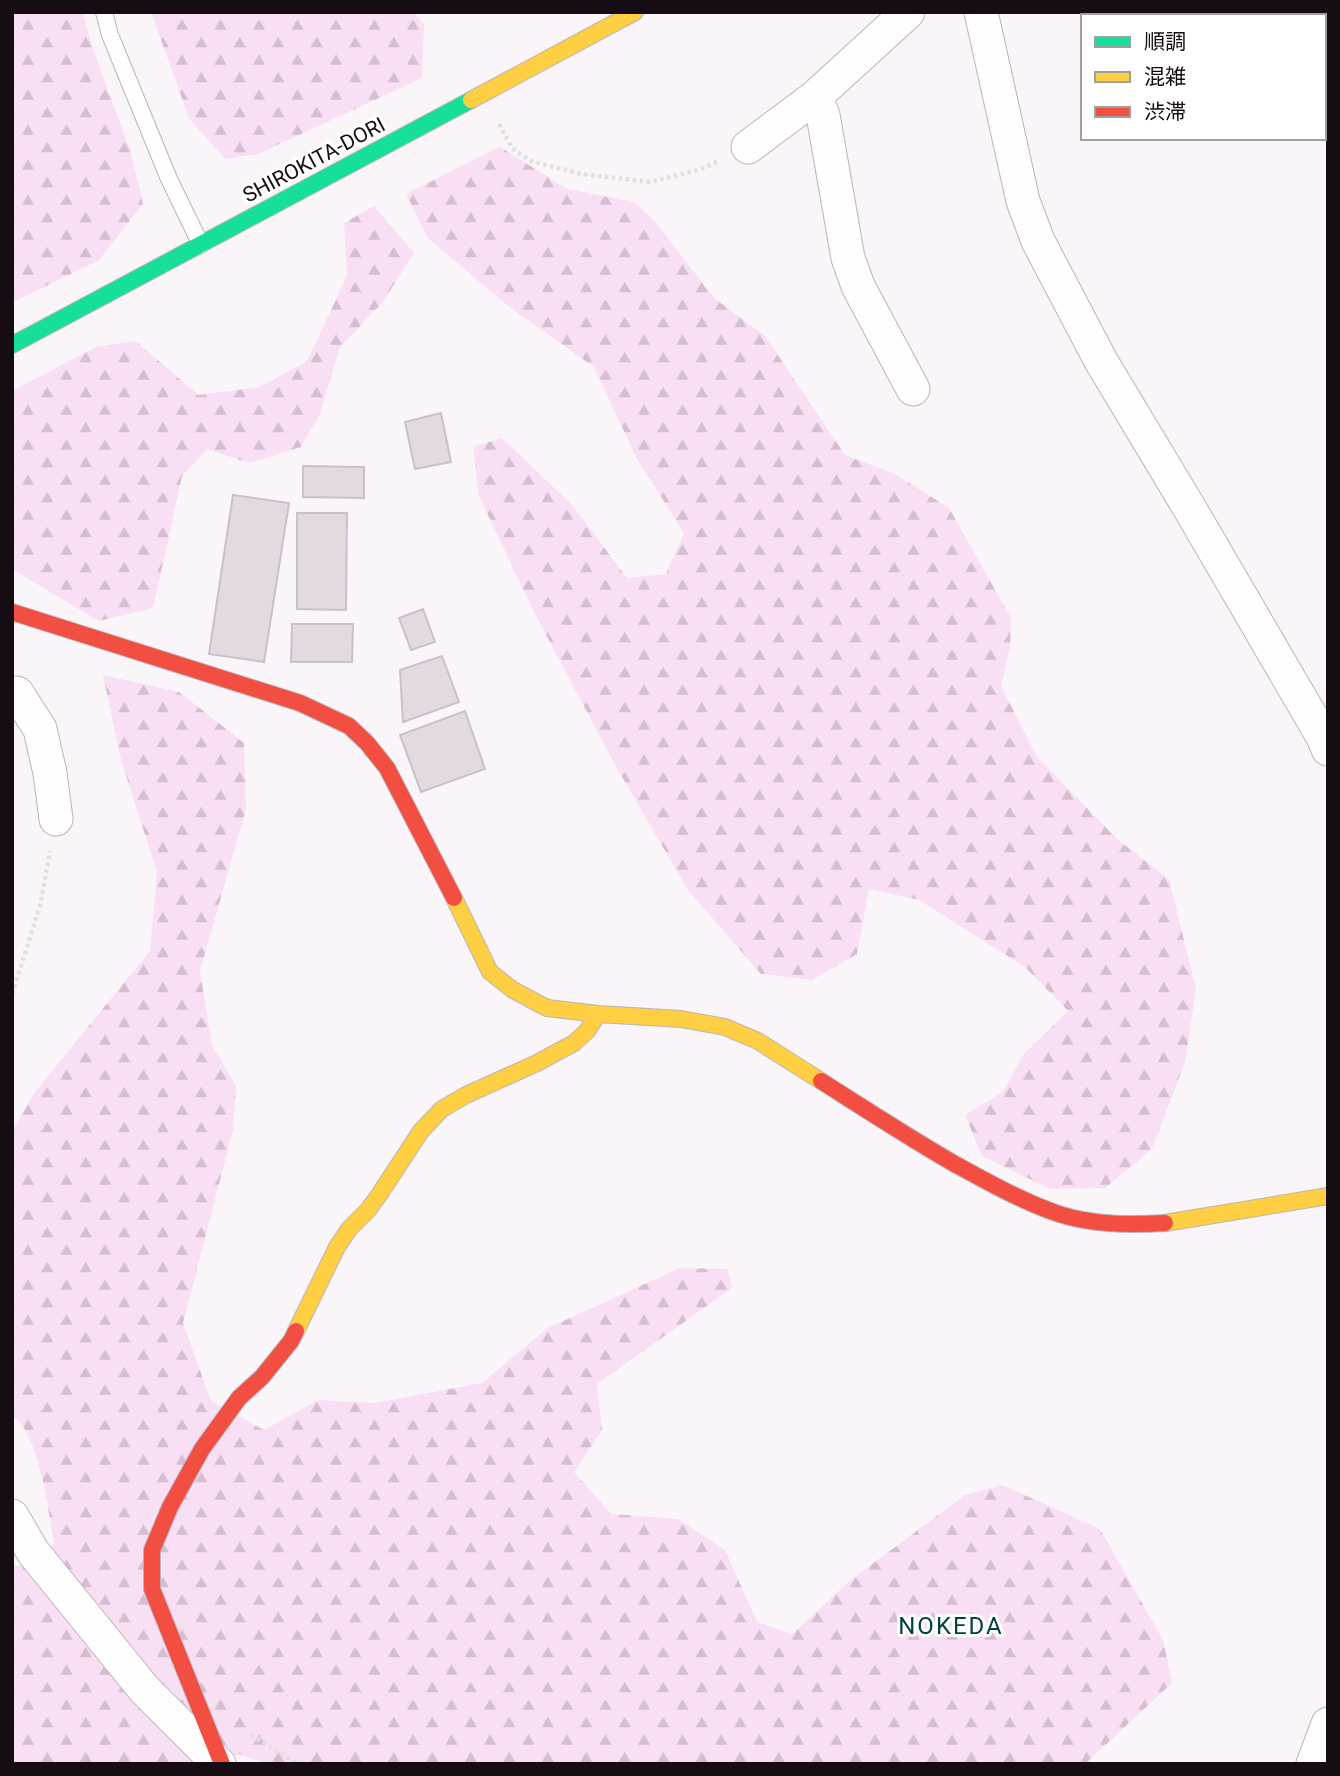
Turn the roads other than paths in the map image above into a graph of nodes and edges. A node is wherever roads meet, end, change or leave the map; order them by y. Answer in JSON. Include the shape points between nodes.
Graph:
{"nodes":[{"id":1,"x":104,"y":12,"type":"edge"},
{"id":2,"x":635,"y":12,"type":"edge"},
{"id":3,"x":908,"y":12,"type":"edge"},
{"id":4,"x":981,"y":12,"type":"edge"},
{"id":5,"x":816,"y":97,"type":"junction"},
{"id":6,"x":748,"y":147,"type":"road end"},
{"id":7,"x":201,"y":246,"type":"junction"},
{"id":8,"x":12,"y":345,"type":"edge"},
{"id":9,"x":913,"y":389,"type":"dead end"},
{"id":10,"x":12,"y":612,"type":"edge"},
{"id":11,"x":14,"y":692,"type":"edge"},
{"id":12,"x":1328,"y":749,"type":"edge"},
{"id":13,"x":56,"y":819,"type":"road end"},
{"id":14,"x":598,"y":1014,"type":"junction"},
{"id":15,"x":1328,"y":1196,"type":"edge"},
{"id":16,"x":12,"y":1516,"type":"edge"},
{"id":17,"x":1328,"y":1724,"type":"edge"},
{"id":18,"x":221,"y":1764,"type":"edge"},
{"id":19,"x":1313,"y":1764,"type":"edge"}],
"edges":[{"from":1,"to":7,"type":"lane","via":[[169,179]]},
{"from":2,"to":7,"type":"street","name":"SHIROKITA-DORI"},
{"from":3,"to":5,"type":"street"},
{"from":4,"to":12,"type":"street","via":[[1023,201],[1038,241],[1101,361]]},
{"from":5,"to":6,"type":"street"},
{"from":5,"to":9,"type":"street","via":[[848,258]]},
{"from":7,"to":8,"type":"street","name":"SHIROKITA-DORI"},
{"from":10,"to":14,"type":"street","via":[[300,703],[349,726],[387,768],[490,972],[547,1008]]},
{"from":11,"to":13,"type":"street","via":[[40,729]]},
{"from":14,"to":15,"type":"street","via":[[681,1018],[725,1027],[758,1041],[994,1186],[1059,1214],[1132,1225],[1174,1223]]},
{"from":14,"to":18,"type":"street","via":[[574,1043],[466,1095],[442,1109],[421,1130],[379,1195],[337,1247],[291,1341],[239,1398],[202,1449],[170,1507],[152,1550],[152,1589]]},
{"from":16,"to":18,"type":"street","via":[[33,1552],[144,1689]]},
{"from":17,"to":19,"type":"street"}]}
